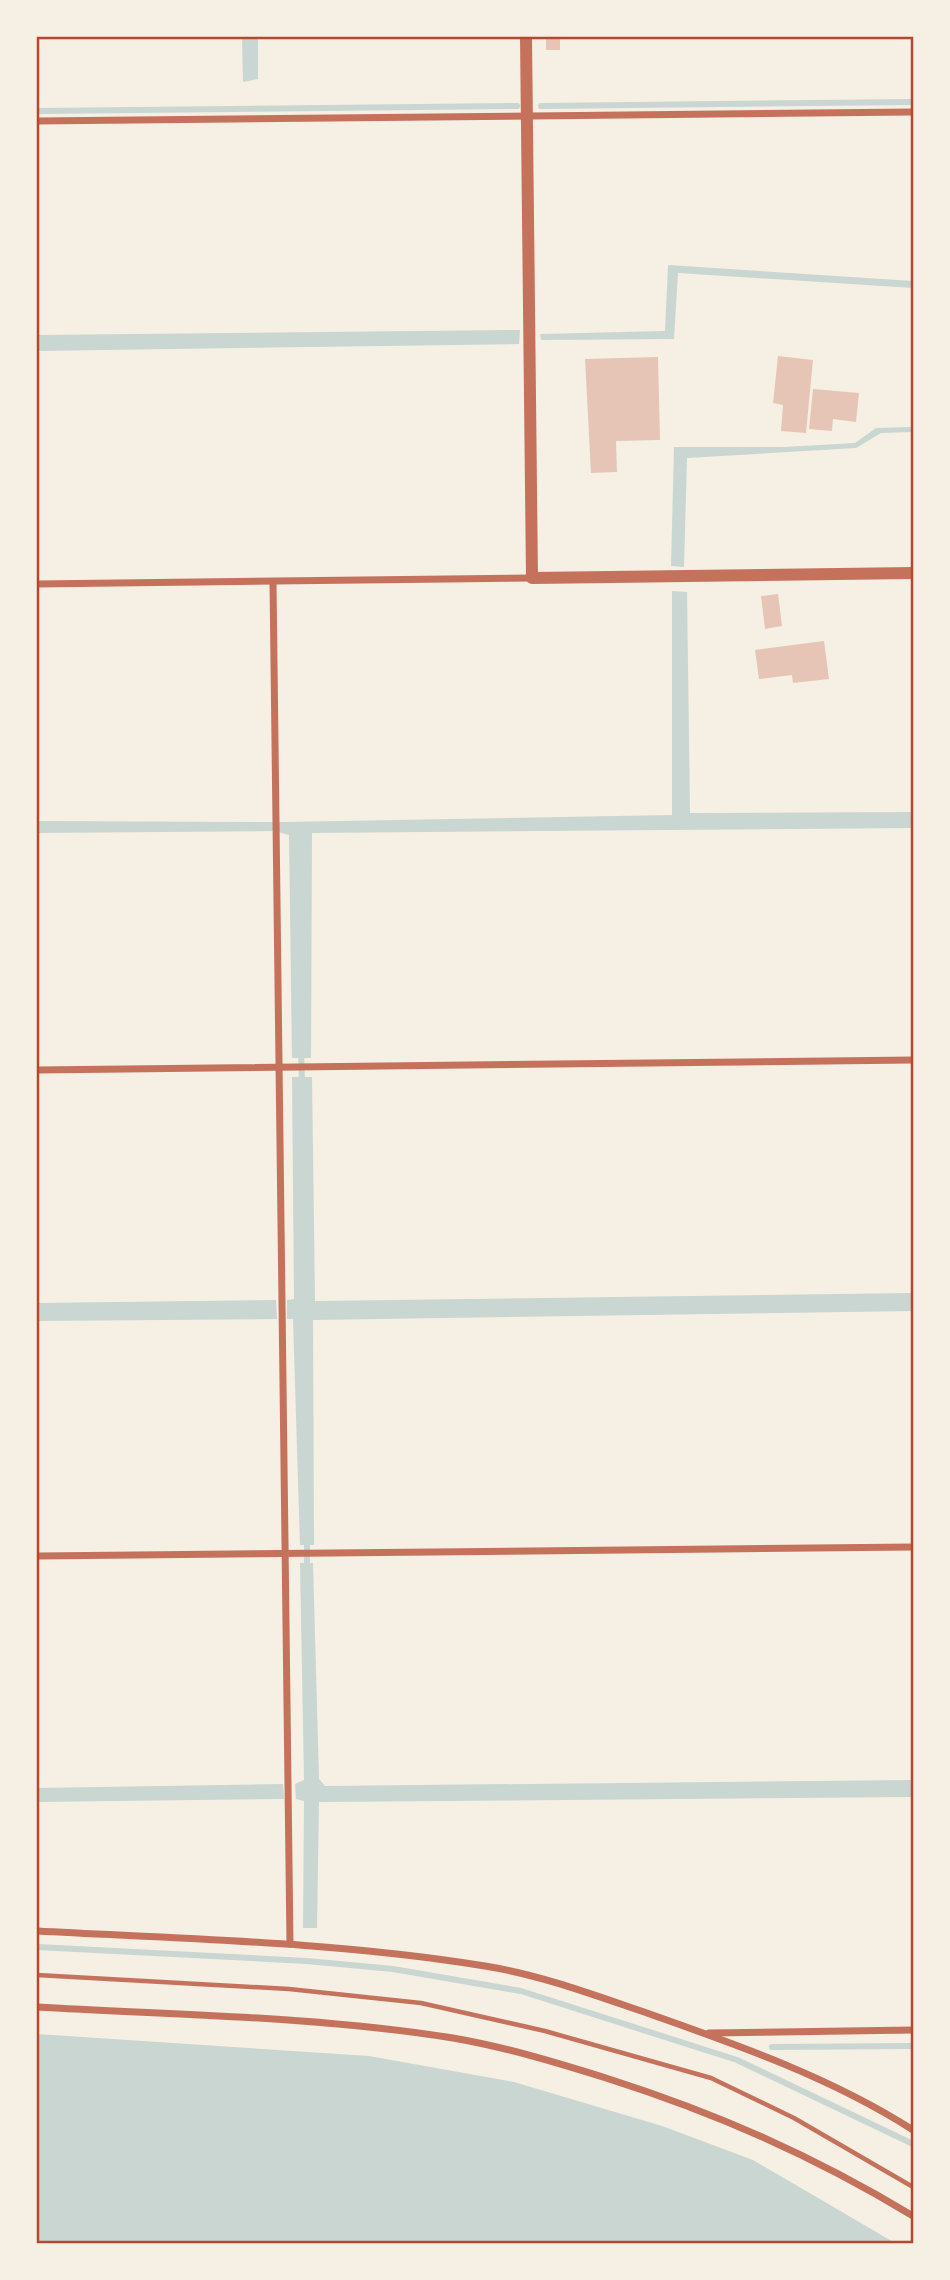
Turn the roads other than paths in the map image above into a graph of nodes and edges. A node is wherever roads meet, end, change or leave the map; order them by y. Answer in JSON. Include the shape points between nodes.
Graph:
{"nodes":[{"id":1,"x":526,"y":37,"type":"edge"},
{"id":2,"x":913,"y":112,"type":"edge"},
{"id":3,"x":527,"y":116,"type":"junction"},
{"id":4,"x":37,"y":121,"type":"edge"},
{"id":5,"x":913,"y":573,"type":"edge"},
{"id":6,"x":532,"y":578,"type":"junction"},
{"id":7,"x":273,"y":582,"type":"junction"},
{"id":8,"x":37,"y":584,"type":"edge"},
{"id":9,"x":913,"y":1060,"type":"edge"},
{"id":10,"x":279,"y":1068,"type":"junction"},
{"id":11,"x":37,"y":1070,"type":"edge"},
{"id":12,"x":913,"y":1547,"type":"edge"},
{"id":13,"x":284,"y":1553,"type":"junction"},
{"id":14,"x":37,"y":1556,"type":"edge"},
{"id":15,"x":37,"y":1931,"type":"edge"},
{"id":16,"x":290,"y":1944,"type":"junction"},
{"id":17,"x":37,"y":1975,"type":"edge"},
{"id":18,"x":37,"y":2007,"type":"edge"},
{"id":19,"x":913,"y":2030,"type":"edge"},
{"id":20,"x":705,"y":2033,"type":"junction"},
{"id":21,"x":913,"y":2130,"type":"edge"},
{"id":22,"x":913,"y":2188,"type":"edge"},
{"id":23,"x":913,"y":2216,"type":"edge"}],
"edges":[{"from":1,"to":3,"type":"street"},
{"from":2,"to":3,"type":"street"},
{"from":3,"to":4,"type":"street"},
{"from":3,"to":6,"type":"street"},
{"from":5,"to":6,"type":"street"},
{"from":6,"to":7,"type":"street"},
{"from":7,"to":8,"type":"street"},
{"from":7,"to":10,"type":"street"},
{"from":9,"to":10,"type":"street"},
{"from":10,"to":11,"type":"street"},
{"from":10,"to":13,"type":"street"},
{"from":12,"to":13,"type":"street"},
{"from":13,"to":14,"type":"street"},
{"from":13,"to":16,"type":"street"},
{"from":15,"to":16,"type":"street"},
{"from":16,"to":20,"type":"street","via":[[487,1966],[553,1981]]},
{"from":17,"to":22,"type":"lane","via":[[289,1989],[421,2003],[545,2031],[711,2078],[794,2118]]},
{"from":18,"to":23,"type":"street","via":[[366,2026],[535,2056],[739,2124]]},
{"from":19,"to":20,"type":"street"},
{"from":20,"to":21,"type":"street","via":[[834,2088]]}]}
